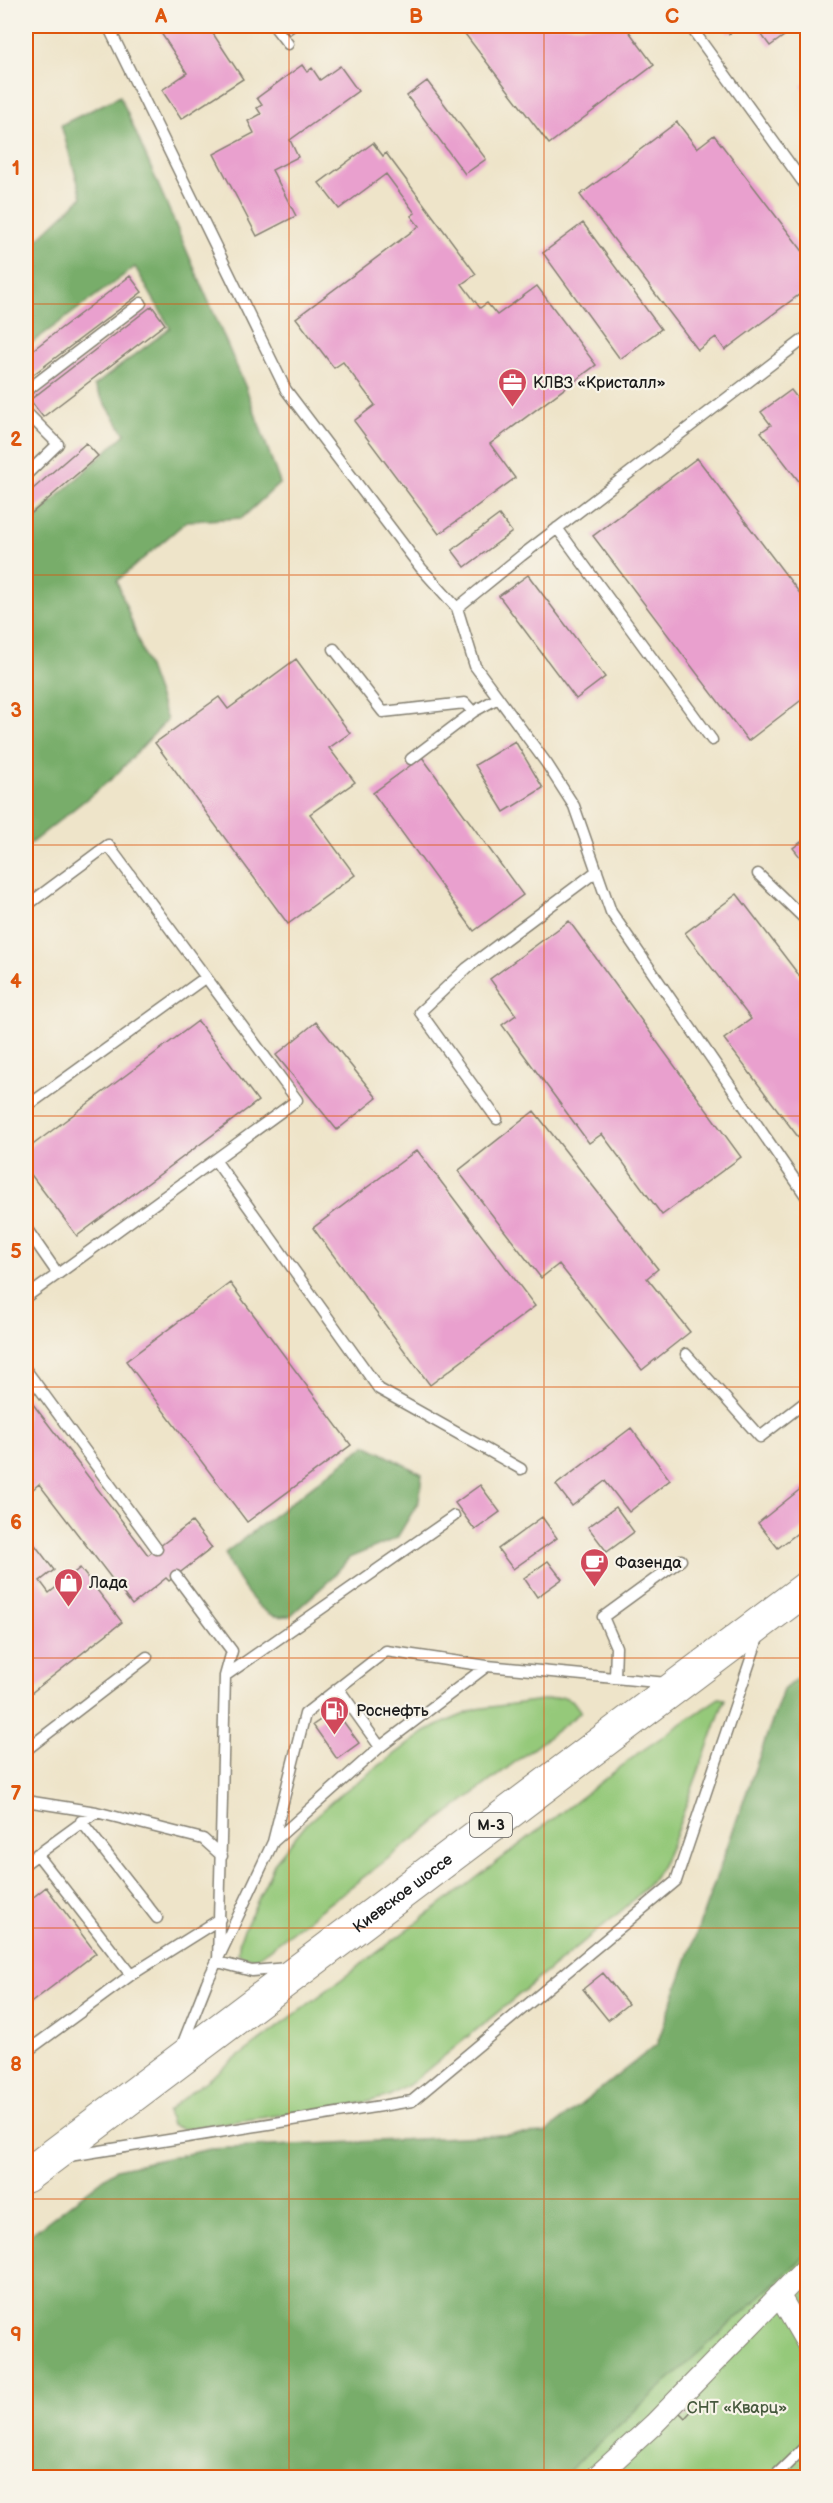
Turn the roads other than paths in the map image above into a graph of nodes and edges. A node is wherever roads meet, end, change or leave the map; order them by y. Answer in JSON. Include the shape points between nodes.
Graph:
{"nodes":[{"id":1,"x":108,"y":26,"type":"edge"},
{"id":2,"x":274,"y":26,"type":"edge"},
{"id":3,"x":690,"y":26,"type":"edge"},
{"id":4,"x":288,"y":44,"type":"dead end"},
{"id":5,"x":807,"y":189,"type":"edge"},
{"id":6,"x":141,"y":303,"type":"dead end"},
{"id":7,"x":807,"y":336,"type":"edge"},
{"id":8,"x":26,"y":391,"type":"edge"},
{"id":9,"x":26,"y":412,"type":"edge"},
{"id":10,"x":26,"y":475,"type":"edge"},
{"id":11,"x":557,"y":528,"type":"junction"},
{"id":12,"x":457,"y":608,"type":"junction"},
{"id":13,"x":334,"y":649,"type":"dead end"},
{"id":14,"x":498,"y":698,"type":"junction"},
{"id":15,"x":473,"y":711,"type":"junction"},
{"id":16,"x":712,"y":740,"type":"dead end"},
{"id":17,"x":411,"y":759,"type":"dead end"},
{"id":18,"x":597,"y":871,"type":"junction"},
{"id":19,"x":759,"y":874,"type":"dead end"},
{"id":20,"x":26,"y":906,"type":"edge"},
{"id":21,"x":807,"y":922,"type":"edge"},
{"id":22,"x":206,"y":976,"type":"junction"},
{"id":23,"x":26,"y":1107,"type":"edge"},
{"id":24,"x":497,"y":1119,"type":"dead end"},
{"id":25,"x":215,"y":1160,"type":"junction"},
{"id":26,"x":807,"y":1199,"type":"edge"},
{"id":27,"x":26,"y":1228,"type":"edge"},
{"id":28,"x":58,"y":1274,"type":"junction"},
{"id":29,"x":26,"y":1297,"type":"edge"},
{"id":30,"x":686,"y":1354,"type":"dead end"},
{"id":31,"x":26,"y":1370,"type":"edge"},
{"id":32,"x":807,"y":1400,"type":"edge"},
{"id":33,"x":521,"y":1469,"type":"dead end"},
{"id":34,"x":454,"y":1516,"type":"dead end"},
{"id":35,"x":157,"y":1549,"type":"dead end"},
{"id":36,"x":681,"y":1560,"type":"dead end"},
{"id":37,"x":176,"y":1576,"type":"dead end"},
{"id":38,"x":807,"y":1587,"type":"edge"},
{"id":39,"x":765,"y":1618,"type":"junction"},
{"id":40,"x":147,"y":1656,"type":"dead end"},
{"id":41,"x":487,"y":1666,"type":"junction"},
{"id":42,"x":225,"y":1676,"type":"junction"},
{"id":43,"x":615,"y":1678,"type":"junction"},
{"id":44,"x":676,"y":1684,"type":"junction"},
{"id":45,"x":338,"y":1688,"type":"junction"},
{"id":46,"x":380,"y":1747,"type":"junction"},
{"id":47,"x":26,"y":1750,"type":"edge"},
{"id":48,"x":26,"y":1801,"type":"edge"},
{"id":49,"x":96,"y":1812,"type":"junction"},
{"id":50,"x":81,"y":1821,"type":"junction"},
{"id":51,"x":273,"y":1842,"type":"junction"},
{"id":52,"x":37,"y":1854,"type":"junction"},
{"id":53,"x":222,"y":1856,"type":"junction"},
{"id":54,"x":26,"y":1863,"type":"edge"},
{"id":55,"x":157,"y":1918,"type":"dead end"},
{"id":56,"x":220,"y":1919,"type":"junction"},
{"id":57,"x":218,"y":1962,"type":"junction"},
{"id":58,"x":305,"y":1966,"type":"junction"},
{"id":59,"x":131,"y":1975,"type":"junction"},
{"id":60,"x":26,"y":2052,"type":"edge"},
{"id":61,"x":175,"y":2063,"type":"junction"},
{"id":62,"x":37,"y":2168,"type":"edge"},
{"id":63,"x":807,"y":2266,"type":"edge"},
{"id":64,"x":779,"y":2295,"type":"junction"},
{"id":65,"x":807,"y":2345,"type":"edge"},
{"id":66,"x":807,"y":2444,"type":"edge"},
{"id":67,"x":595,"y":2478,"type":"edge"},
{"id":68,"x":773,"y":2478,"type":"edge"}],
"edges":[{"from":1,"to":12,"type":"lane","via":[[286,390],[421,568]]},
{"from":2,"to":4,"type":"lane"},
{"from":3,"to":5,"type":"lane"},
{"from":6,"to":8,"type":"lane"},
{"from":7,"to":11,"type":"lane"},
{"from":9,"to":10,"type":"lane","via":[[58,444]]},
{"from":11,"to":12,"type":"lane"},
{"from":11,"to":16,"type":"lane"},
{"from":12,"to":14,"type":"lane","via":[[475,666]]},
{"from":13,"to":15,"type":"lane","via":[[383,712],[465,703]]},
{"from":14,"to":15,"type":"lane"},
{"from":14,"to":18,"type":"lane","via":[[574,806]]},
{"from":15,"to":17,"type":"lane"},
{"from":18,"to":24,"type":"lane","via":[[467,968],[420,1012]]},
{"from":18,"to":26,"type":"lane","via":[[611,912]]},
{"from":19,"to":21,"type":"lane"},
{"from":20,"to":22,"type":"lane","via":[[108,845]]},
{"from":22,"to":23,"type":"lane"},
{"from":22,"to":25,"type":"lane","via":[[297,1100]]},
{"from":25,"to":28,"type":"lane"},
{"from":25,"to":33,"type":"lane","via":[[379,1389]]},
{"from":27,"to":28,"type":"lane"},
{"from":28,"to":29,"type":"lane"},
{"from":30,"to":32,"type":"lane","via":[[760,1437]]},
{"from":31,"to":35,"type":"lane"},
{"from":34,"to":42,"type":"lane"},
{"from":36,"to":43,"type":"lane","via":[[603,1617],[616,1647]]},
{"from":37,"to":42,"type":"lane","via":[[232,1651]]},
{"from":38,"to":39,"type":"highway","name":"Киевское шоссе","number":"М-3"},
{"from":39,"to":44,"type":"highway","name":"Киевское шоссе","number":"М-3"},
{"from":39,"to":62,"type":"lane","via":[[676,1881],[412,2101]]},
{"from":40,"to":47,"type":"lane"},
{"from":41,"to":43,"type":"lane"},
{"from":41,"to":45,"type":"lane","via":[[386,1651]]},
{"from":41,"to":46,"type":"lane"},
{"from":42,"to":53,"type":"lane"},
{"from":43,"to":44,"type":"lane"},
{"from":44,"to":58,"type":"highway","name":"Киевское шоссе","number":"М-3"},
{"from":45,"to":46,"type":"lane"},
{"from":45,"to":51,"type":"lane","via":[[305,1714]]},
{"from":46,"to":51,"type":"lane"},
{"from":48,"to":49,"type":"lane"},
{"from":49,"to":50,"type":"lane"},
{"from":49,"to":53,"type":"lane","via":[[203,1839]]},
{"from":50,"to":52,"type":"lane"},
{"from":50,"to":55,"type":"lane"},
{"from":51,"to":57,"type":"lane"},
{"from":52,"to":54,"type":"lane"},
{"from":52,"to":59,"type":"lane"},
{"from":53,"to":56,"type":"lane"},
{"from":56,"to":57,"type":"lane"},
{"from":56,"to":59,"type":"lane"},
{"from":57,"to":58,"type":"lane","via":[[252,1971]]},
{"from":57,"to":61,"type":"lane"},
{"from":58,"to":61,"type":"highway","name":"Киевское шоссе","number":"М-3"},
{"from":59,"to":60,"type":"lane"},
{"from":61,"to":62,"type":"highway","name":"Киевское шоссе","number":"М-3"},
{"from":63,"to":64,"type":"street"},
{"from":64,"to":65,"type":"street"},
{"from":64,"to":67,"type":"street","via":[[654,2424]]},
{"from":66,"to":68,"type":"lane"}]}
